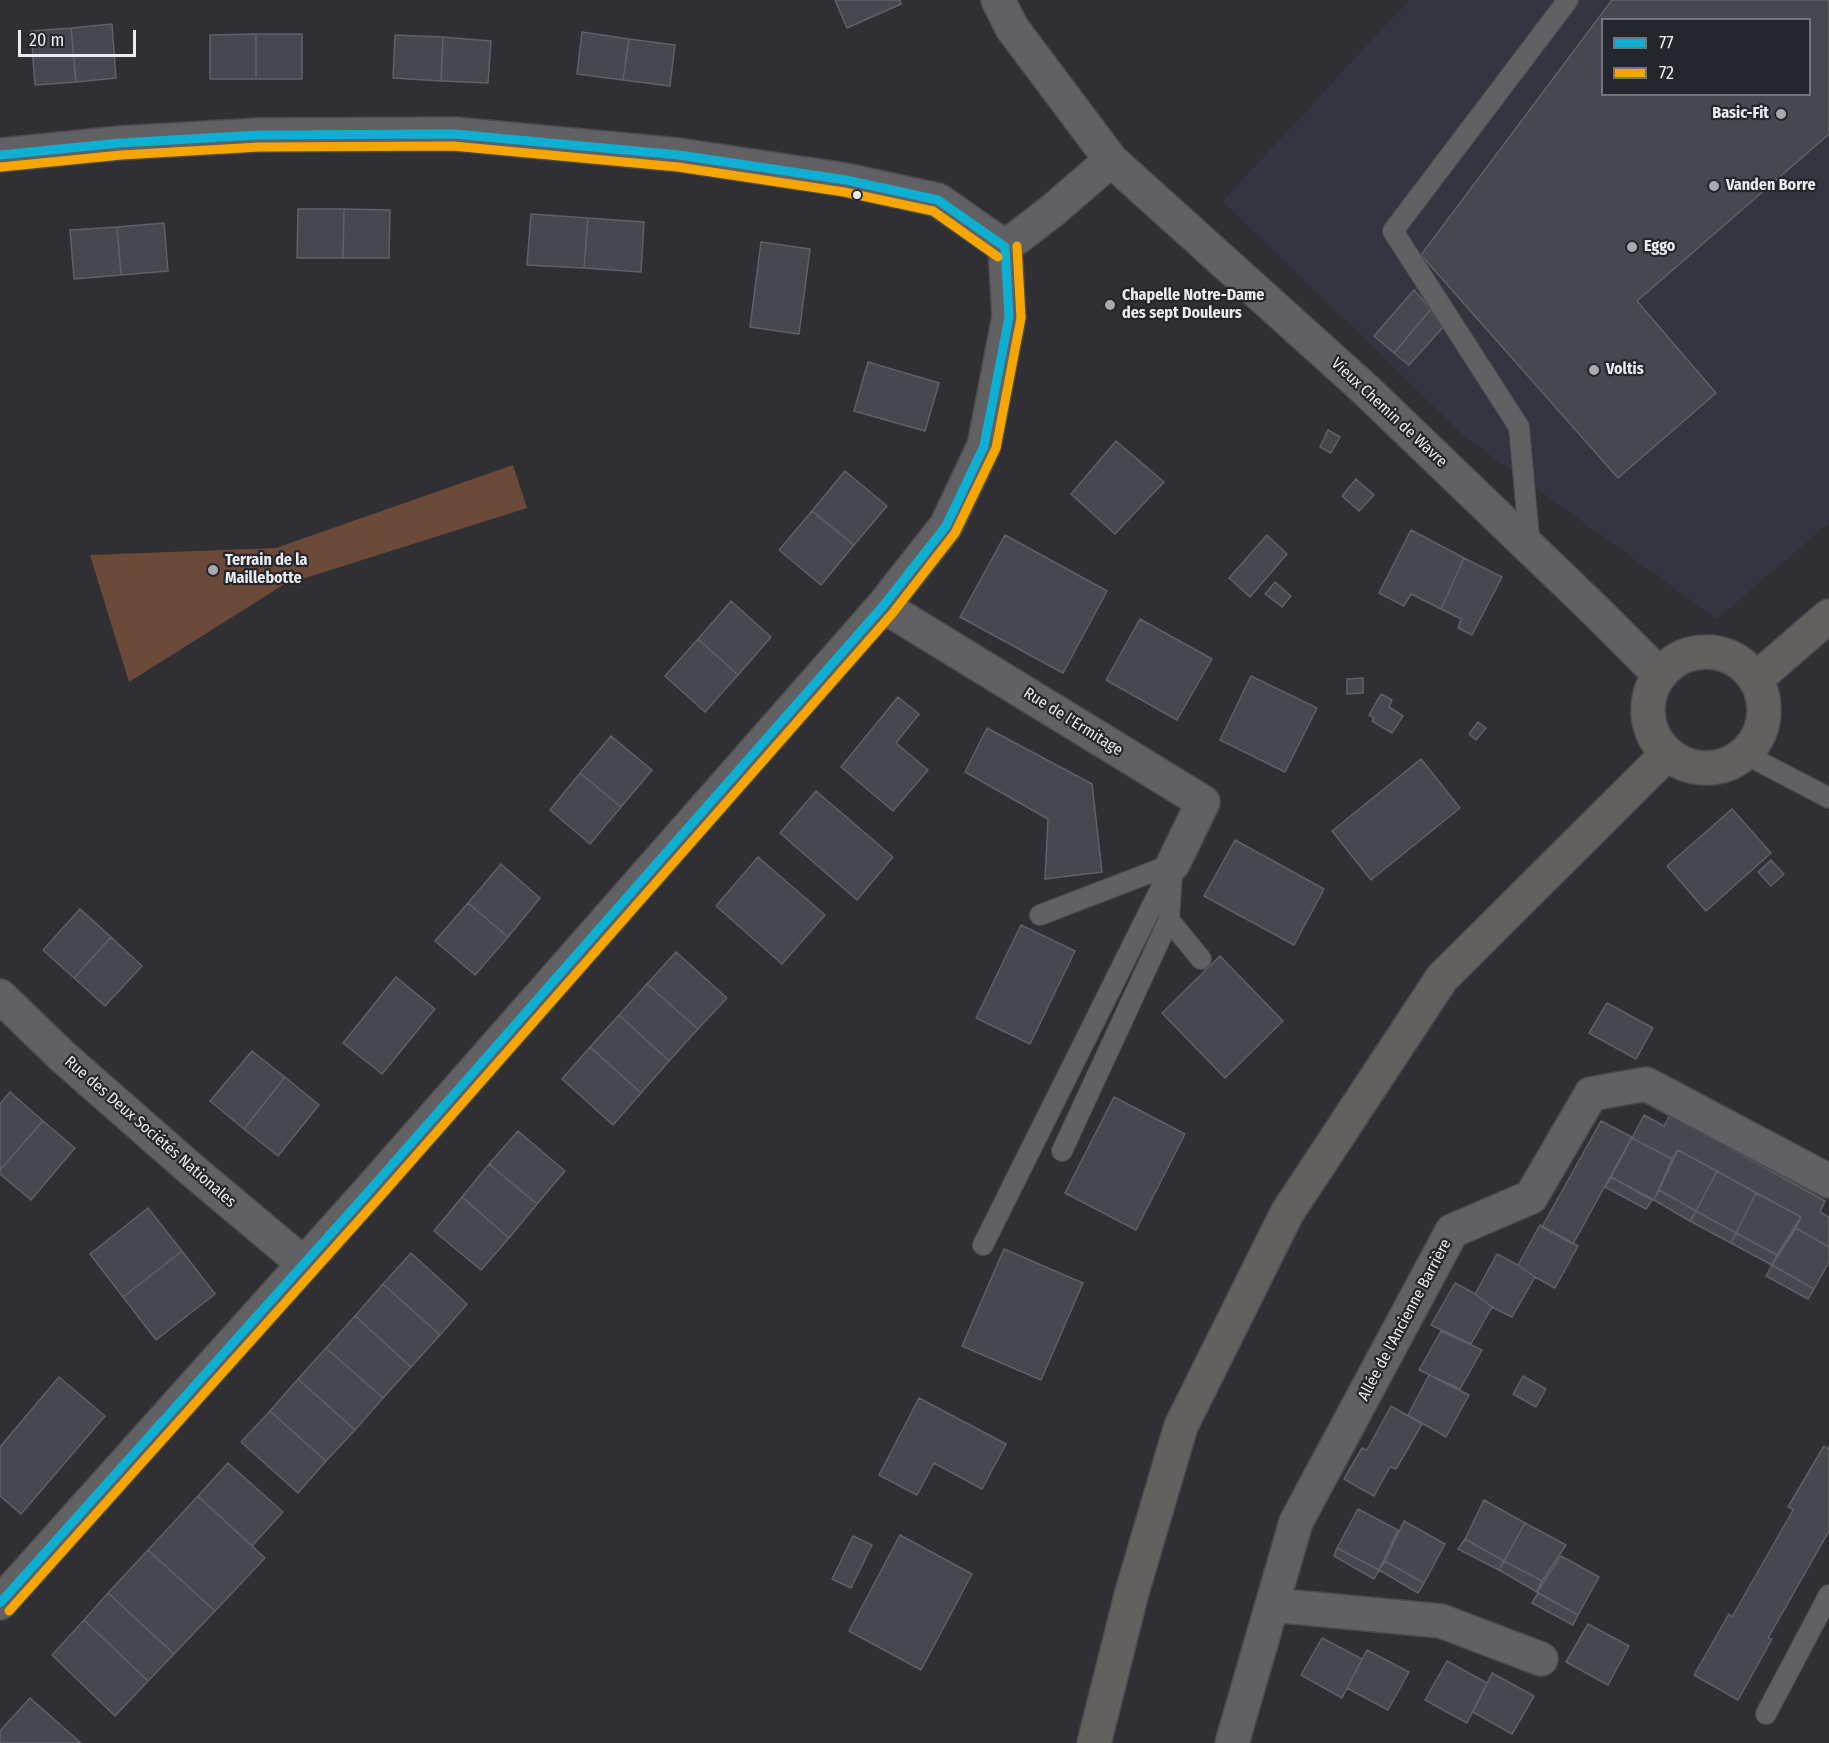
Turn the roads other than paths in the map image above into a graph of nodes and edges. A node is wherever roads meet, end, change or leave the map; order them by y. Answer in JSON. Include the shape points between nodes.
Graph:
{"nodes":[{"id":1,"x":998,"y":0,"type":"edge"},
{"id":2,"x":1568,"y":0,"type":"edge"},
{"id":3,"x":0,"y":155,"type":"edge"},
{"id":4,"x":1111,"y":160,"type":"junction"},
{"id":5,"x":1005,"y":247,"type":"junction"},
{"id":6,"x":1530,"y":549,"type":"junction"},
{"id":7,"x":883,"y":606,"type":"junction"},
{"id":8,"x":1829,"y":616,"type":"edge"},
{"id":9,"x":1659,"y":674,"type":"junction"},
{"id":10,"x":1756,"y":679,"type":"junction"},
{"id":11,"x":1748,"y":751,"type":"junction"},
{"id":12,"x":1667,"y":754,"type":"junction"},
{"id":13,"x":1829,"y":798,"type":"edge"},
{"id":14,"x":1173,"y":864,"type":"junction"},
{"id":15,"x":1040,"y":915,"type":"dead end"},
{"id":16,"x":1170,"y":920,"type":"junction"},
{"id":17,"x":1201,"y":959,"type":"dead end"},
{"id":18,"x":0,"y":996,"type":"edge"},
{"id":19,"x":1062,"y":1152,"type":"dead end"},
{"id":20,"x":1829,"y":1181,"type":"edge"},
{"id":21,"x":983,"y":1245,"type":"dead end"},
{"id":22,"x":304,"y":1264,"type":"junction"},
{"id":23,"x":1829,"y":1595,"type":"edge"},
{"id":24,"x":0,"y":1603,"type":"edge"},
{"id":25,"x":1272,"y":1605,"type":"junction"},
{"id":26,"x":1541,"y":1659,"type":"dead end"},
{"id":27,"x":1766,"y":1714,"type":"dead end"},
{"id":28,"x":1094,"y":1743,"type":"edge"},
{"id":29,"x":1232,"y":1743,"type":"edge"}],
"edges":[{"from":1,"to":4,"type":"street","name":"Vieux Chemin de Wavre","via":[[1012,28]]},
{"from":2,"to":6,"type":"lane","via":[[1393,231],[1519,427]]},
{"from":3,"to":5,"type":"street","via":[[259,135],[466,135],[679,155],[846,180],[938,200]]},
{"from":4,"to":5,"type":"street"},
{"from":4,"to":6,"type":"street","name":"Vieux Chemin de Wavre","via":[[1366,390]]},
{"from":5,"to":7,"type":"street","via":[[1009,317],[984,446],[946,526]]},
{"from":6,"to":9,"type":"street","name":"Vieux Chemin de Wavre"},
{"from":7,"to":14,"type":"street","name":"Rue de l'Ermitage","via":[[1203,802]]},
{"from":7,"to":22,"type":"street"},
{"from":8,"to":10,"type":"main road"},
{"from":9,"to":10,"type":"main road","via":[[1681,657],[1709,651],[1736,659]]},
{"from":9,"to":12,"type":"main road","via":[[1647,701],[1650,730]]},
{"from":10,"to":11,"type":"main road","via":[[1764,703],[1761,729]]},
{"from":11,"to":12,"type":"main road","via":[[1722,766],[1693,767]]},
{"from":11,"to":13,"type":"lane"},
{"from":12,"to":28,"type":"main road","via":[[1442,978],[1287,1213],[1181,1426],[1132,1592]]},
{"from":14,"to":15,"type":"lane"},
{"from":14,"to":16,"type":"lane"},
{"from":14,"to":21,"type":"lane"},
{"from":16,"to":17,"type":"lane"},
{"from":16,"to":19,"type":"lane"},
{"from":18,"to":22,"type":"street","name":"Rue des Deux Sociétés Nationales","via":[[62,1056]]},
{"from":20,"to":25,"type":"street","name":"Allée de l'Ancienne Barrière","via":[[1646,1084],[1591,1094],[1531,1197],[1452,1231],[1296,1522]]},
{"from":22,"to":24,"type":"street"},
{"from":23,"to":27,"type":"lane"},
{"from":25,"to":26,"type":"street","via":[[1441,1621]]},
{"from":25,"to":29,"type":"street","name":"Allée de l'Ancienne Barrière"}]}
